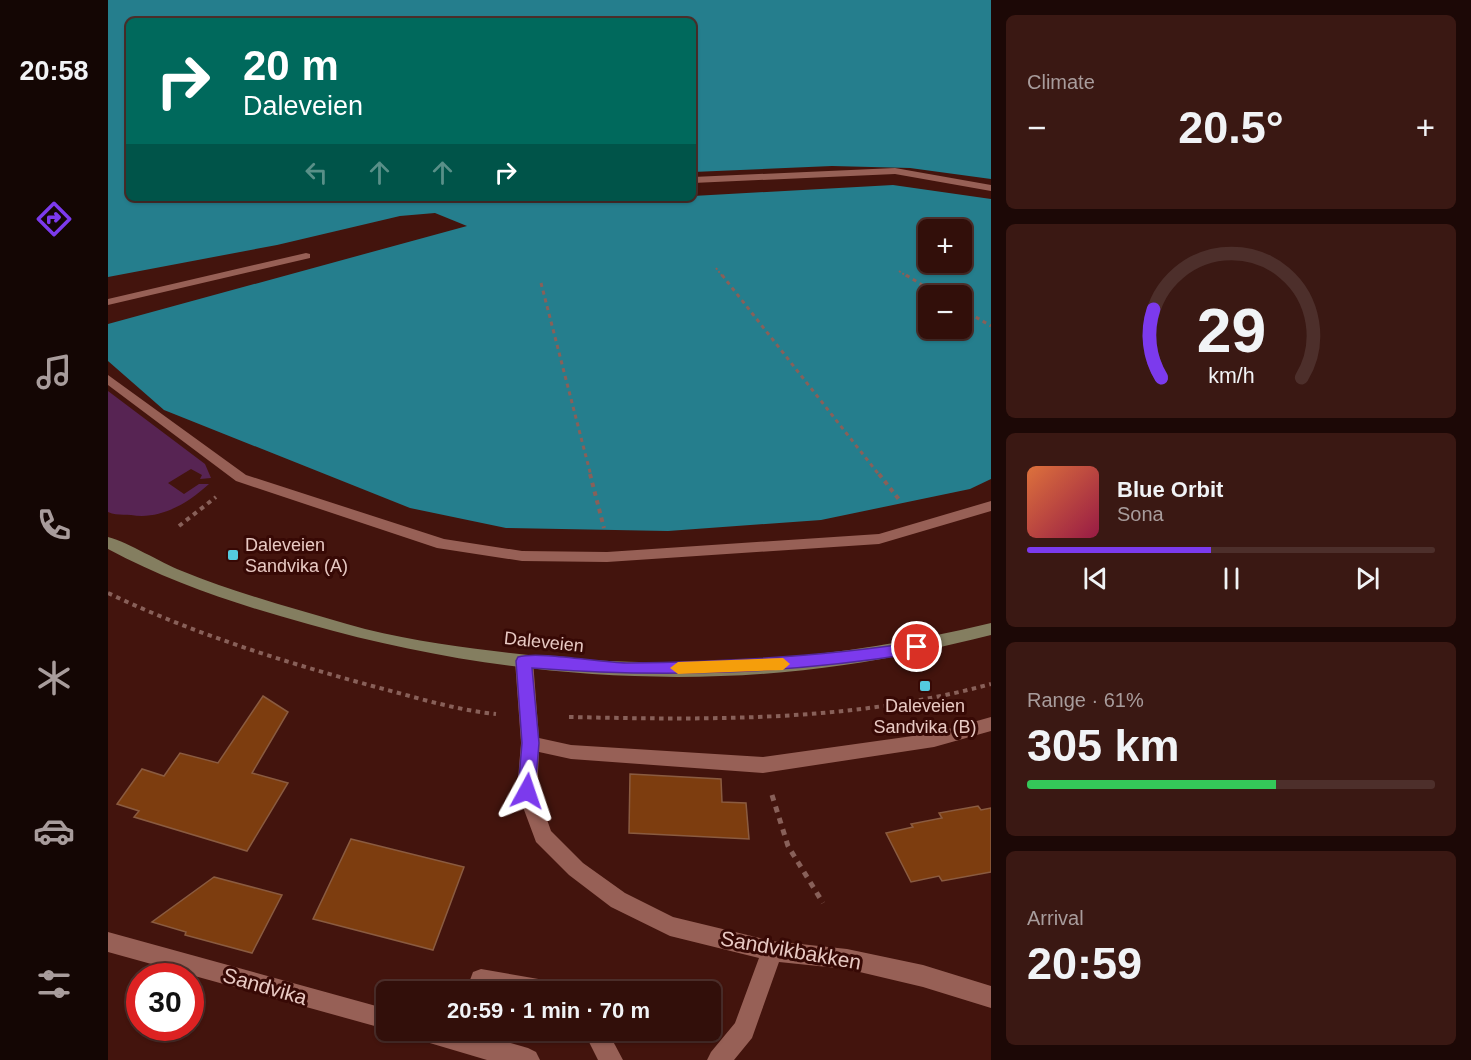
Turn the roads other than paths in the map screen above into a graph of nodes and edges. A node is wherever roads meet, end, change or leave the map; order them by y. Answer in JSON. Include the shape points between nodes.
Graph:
{"nodes":[{"id":1,"x":696,"y":180,"type":"edge"},
{"id":2,"x":991,"y":188,"type":"edge"},
{"id":3,"x":306,"y":256,"type":"dead end"},
{"id":4,"x":108,"y":302,"type":"edge"},
{"id":5,"x":108,"y":379,"type":"edge"},
{"id":6,"x":991,"y":506,"type":"edge"},
{"id":7,"x":108,"y":542,"type":"edge"},
{"id":8,"x":991,"y":629,"type":"edge"},
{"id":9,"x":524,"y":661,"type":"junction"},
{"id":10,"x":991,"y":724,"type":"edge"},
{"id":11,"x":530,"y":743,"type":"junction"},
{"id":12,"x":108,"y":942,"type":"edge"},
{"id":13,"x":772,"y":951,"type":"junction"},
{"id":14,"x":481,"y":980,"type":"dead end"},
{"id":15,"x":487,"y":981,"type":"edge"},
{"id":16,"x":991,"y":997,"type":"edge"},
{"id":17,"x":376,"y":1017,"type":"edge"},
{"id":18,"x":462,"y":1041,"type":"edge"},
{"id":19,"x":600,"y":1041,"type":"edge"},
{"id":20,"x":528,"y":1060,"type":"edge"},
{"id":21,"x":611,"y":1060,"type":"edge"},
{"id":22,"x":719,"y":1060,"type":"edge"}],
"edges":[{"from":1,"to":2,"type":"street","via":[[895,171]]},
{"from":3,"to":4,"type":"street"},
{"from":5,"to":6,"type":"street","via":[[240,478],[442,544],[522,556],[607,557],[879,539]]},
{"from":7,"to":9,"type":"main road","name":"Daleveien","via":[[138,559],[252,602],[378,638]]},
{"from":8,"to":9,"type":"main road","name":"Daleveien","via":[[937,644],[838,660],[621,669]]},
{"from":9,"to":11,"type":"street","name":"Sandvikbakken"},
{"from":10,"to":11,"type":"street","via":[[933,740],[763,765],[572,752]]},
{"from":11,"to":13,"type":"street","name":"Sandvikbakken","via":[[527,791],[543,836],[576,869],[618,900],[670,926]]},
{"from":12,"to":17,"type":"street","name":"Sandvika"},
{"from":13,"to":16,"type":"street","name":"Sandvikbakken","via":[[847,959]]},
{"from":13,"to":22,"type":"street","via":[[744,1030]]},
{"from":14,"to":15,"type":"street"},
{"from":18,"to":20,"type":"street"},
{"from":19,"to":21,"type":"street"}]}
